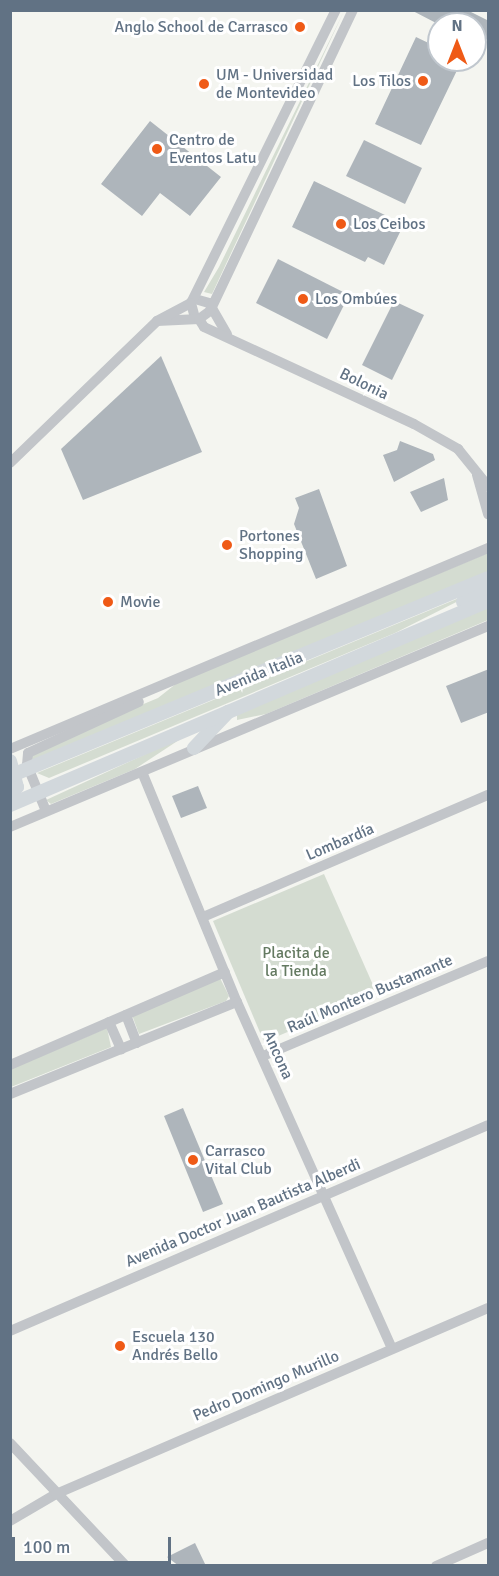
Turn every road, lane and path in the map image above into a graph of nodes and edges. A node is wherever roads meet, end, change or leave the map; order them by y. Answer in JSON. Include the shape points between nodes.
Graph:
{"nodes":[{"id":1,"x":336,"y":10,"type":"edge"},
{"id":2,"x":353,"y":10,"type":"edge"},
{"id":3,"x":193,"y":301,"type":"junction"},
{"id":4,"x":210,"y":311,"type":"junction"},
{"id":5,"x":197,"y":319,"type":"junction"},
{"id":6,"x":157,"y":321,"type":"junction"},
{"id":7,"x":227,"y":334,"type":"junction"},
{"id":8,"x":10,"y":463,"type":"edge"},
{"id":9,"x":477,"y":474,"type":"junction"},
{"id":10,"x":489,"y":486,"type":"edge"},
{"id":11,"x":489,"y":514,"type":"edge"},
{"id":12,"x":489,"y":548,"type":"edge"},
{"id":13,"x":489,"y":578,"type":"edge"},
{"id":14,"x":489,"y":591,"type":"edge"},
{"id":15,"x":489,"y":601,"type":"edge"},
{"id":16,"x":489,"y":626,"type":"edge"},
{"id":17,"x":410,"y":634,"type":"junction"},
{"id":18,"x":163,"y":685,"type":"junction"},
{"id":19,"x":232,"y":709,"type":"junction"},
{"id":20,"x":194,"y":748,"type":"junction"},
{"id":21,"x":10,"y":749,"type":"edge"},
{"id":22,"x":29,"y":769,"type":"junction"},
{"id":23,"x":12,"y":770,"type":"edge"},
{"id":24,"x":142,"y":772,"type":"junction"},
{"id":25,"x":39,"y":792,"type":"junction"},
{"id":26,"x":10,"y":793,"type":"edge"},
{"id":27,"x":489,"y":795,"type":"edge"},
{"id":28,"x":10,"y":805,"type":"edge"},
{"id":29,"x":46,"y":812,"type":"junction"},
{"id":30,"x":10,"y":826,"type":"edge"},
{"id":31,"x":202,"y":917,"type":"junction"},
{"id":32,"x":489,"y":961,"type":"edge"},
{"id":33,"x":225,"y":972,"type":"junction"},
{"id":34,"x":237,"y":1002,"type":"junction"},
{"id":35,"x":126,"y":1015,"type":"junction"},
{"id":36,"x":109,"y":1022,"type":"junction"},
{"id":37,"x":137,"y":1043,"type":"junction"},
{"id":38,"x":121,"y":1049,"type":"junction"},
{"id":39,"x":262,"y":1056,"type":"junction"},
{"id":40,"x":10,"y":1065,"type":"edge"},
{"id":41,"x":10,"y":1094,"type":"edge"},
{"id":42,"x":489,"y":1125,"type":"edge"},
{"id":43,"x":324,"y":1194,"type":"junction"},
{"id":44,"x":489,"y":1308,"type":"edge"},
{"id":45,"x":10,"y":1331,"type":"edge"},
{"id":46,"x":392,"y":1348,"type":"junction"},
{"id":47,"x":10,"y":1443,"type":"edge"},
{"id":48,"x":56,"y":1494,"type":"junction"},
{"id":49,"x":10,"y":1521,"type":"edge"},
{"id":50,"x":489,"y":1543,"type":"edge"},
{"id":51,"x":126,"y":1566,"type":"edge"},
{"id":52,"x":436,"y":1566,"type":"edge"}],
"edges":[{"from":1,"to":3,"type":"street"},
{"from":2,"to":4,"type":"street"},
{"from":3,"to":4,"type":"street","name":"Bolonia","via":[[205,300]]},
{"from":3,"to":5,"type":"street"},
{"from":3,"to":6,"type":"street"},
{"from":4,"to":5,"type":"street"},
{"from":4,"to":7,"type":"street","name":"Bolonia"},
{"from":5,"to":6,"type":"street"},
{"from":5,"to":7,"type":"street","name":"Bolonia","via":[[204,327]]},
{"from":6,"to":8,"type":"street"},
{"from":7,"to":9,"type":"street","name":"Bolonia","via":[[442,439],[458,449]]},
{"from":9,"to":10,"type":"street","name":"Bolonia"},
{"from":9,"to":11,"type":"street","name":"Bolonia"},
{"from":12,"to":18,"type":"street","name":"Avenida Italia"},
{"from":13,"to":22,"type":"main road","name":"Avenida Italia"},
{"from":14,"to":17,"type":"main road","via":[[435,615]]},
{"from":15,"to":17,"type":"main road","name":"Avenida Italia"},
{"from":16,"to":20,"type":"street"},
{"from":17,"to":19,"type":"main road","name":"Avenida Italia"},
{"from":18,"to":21,"type":"street","name":"Avenida Italia"},
{"from":18,"to":22,"type":"street","name":"Avenida Italia","via":[[125,710],[32,750],[26,757]]},
{"from":19,"to":20,"type":"main road"},
{"from":19,"to":25,"type":"main road","name":"Avenida Italia"},
{"from":20,"to":24,"type":"street"},
{"from":22,"to":23,"type":"main road","name":"Avenida Italia"},
{"from":22,"to":25,"type":"street"},
{"from":23,"to":26,"type":"main road","via":[[17,787]]},
{"from":24,"to":29,"type":"street"},
{"from":24,"to":31,"type":"street","name":"Ancona"},
{"from":25,"to":28,"type":"main road","name":"Avenida Italia"},
{"from":25,"to":29,"type":"street"},
{"from":27,"to":31,"type":"street","name":"Lombardía"},
{"from":29,"to":30,"type":"street"},
{"from":31,"to":33,"type":"street","name":"Ancona"},
{"from":32,"to":39,"type":"street","name":"Raúl Montero Bustamante"},
{"from":33,"to":34,"type":"street","name":"Ancona"},
{"from":33,"to":35,"type":"street"},
{"from":34,"to":37,"type":"street"},
{"from":34,"to":39,"type":"street","name":"Ancona"},
{"from":35,"to":36,"type":"street"},
{"from":35,"to":37,"type":"street"},
{"from":36,"to":38,"type":"street"},
{"from":36,"to":40,"type":"street"},
{"from":37,"to":38,"type":"street"},
{"from":38,"to":41,"type":"street"},
{"from":39,"to":43,"type":"street","name":"Ancona"},
{"from":42,"to":43,"type":"street","name":"Avenida Doctor Juan Bautista Alberdi"},
{"from":43,"to":45,"type":"street","name":"Avenida Doctor Juan Bautista Alberdi"},
{"from":43,"to":46,"type":"street","name":"Ancona"},
{"from":44,"to":46,"type":"street","name":"Pedro Domingo Murillo"},
{"from":46,"to":48,"type":"street","name":"Pedro Domingo Murillo"},
{"from":47,"to":48,"type":"street"},
{"from":48,"to":49,"type":"street","name":"Pedro Domingo Murillo"},
{"from":48,"to":51,"type":"street"},
{"from":50,"to":52,"type":"street"}]}
